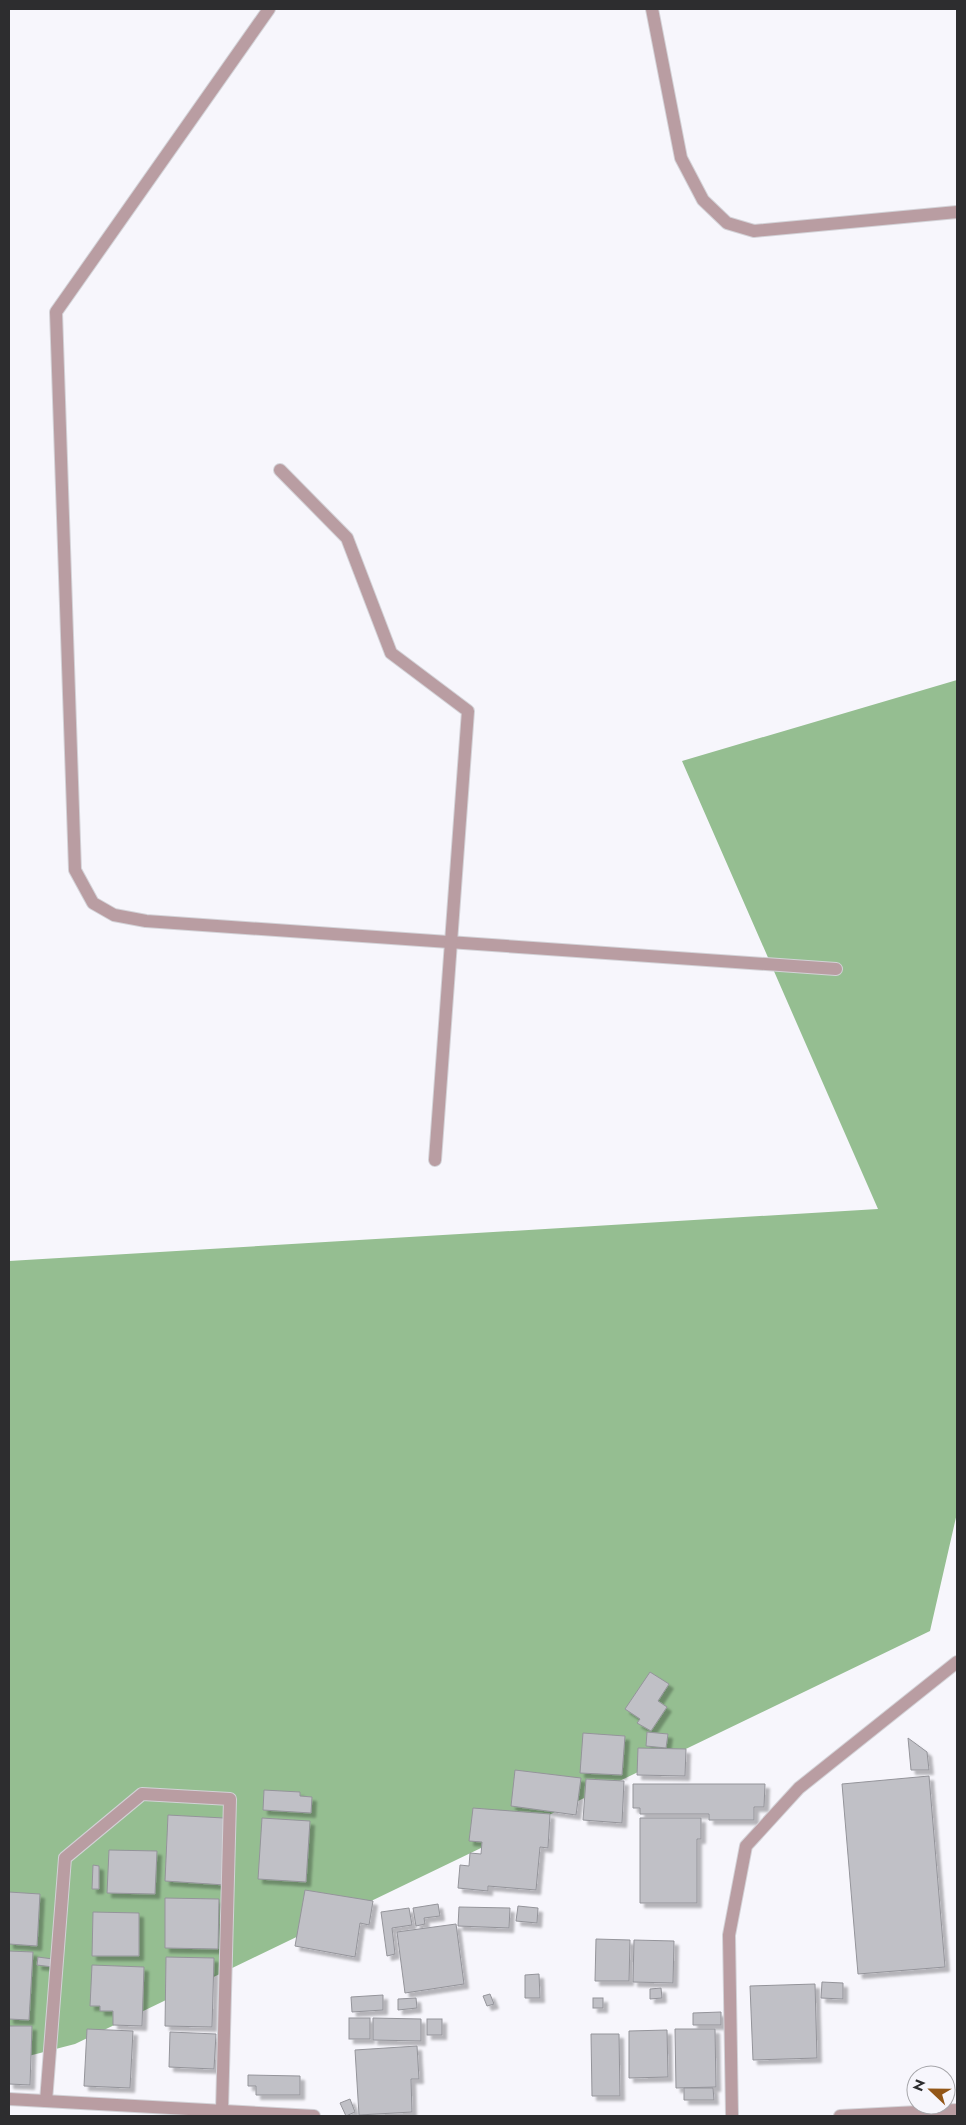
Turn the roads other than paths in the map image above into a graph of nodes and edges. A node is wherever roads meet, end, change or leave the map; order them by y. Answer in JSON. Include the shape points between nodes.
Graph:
{"nodes":[{"id":1,"x":269,"y":9,"type":"edge"},
{"id":2,"x":652,"y":9,"type":"edge"},
{"id":3,"x":957,"y":212,"type":"edge"},
{"id":4,"x":280,"y":470,"type":"dead end"},
{"id":5,"x":450,"y":942,"type":"junction"},
{"id":6,"x":836,"y":969,"type":"dead end"},
{"id":7,"x":435,"y":1160,"type":"dead end"},
{"id":8,"x":957,"y":1662,"type":"edge"},
{"id":9,"x":9,"y":2099,"type":"edge"},
{"id":10,"x":46,"y":2102,"type":"junction"},
{"id":11,"x":957,"y":2110,"type":"edge"},
{"id":12,"x":222,"y":2111,"type":"junction"},
{"id":13,"x":314,"y":2116,"type":"edge"},
{"id":14,"x":732,"y":2116,"type":"edge"},
{"id":15,"x":840,"y":2116,"type":"edge"}],
"edges":[{"from":1,"to":5,"type":"street","via":[[56,312],[75,870],[92,903],[114,915],[146,921]]},
{"from":2,"to":3,"type":"street","via":[[681,158],[703,200],[727,223],[754,231]]},
{"from":4,"to":5,"type":"street","via":[[347,538],[391,653],[468,711]]},
{"from":5,"to":6,"type":"street"},
{"from":5,"to":7,"type":"street"},
{"from":8,"to":14,"type":"street","via":[[799,1788],[746,1846],[729,1935]]},
{"from":9,"to":10,"type":"street"},
{"from":10,"to":12,"type":"street"},
{"from":10,"to":12,"type":"street","via":[[65,1858],[142,1794],[230,1799]]},
{"from":11,"to":15,"type":"street"},
{"from":12,"to":13,"type":"street"}]}
